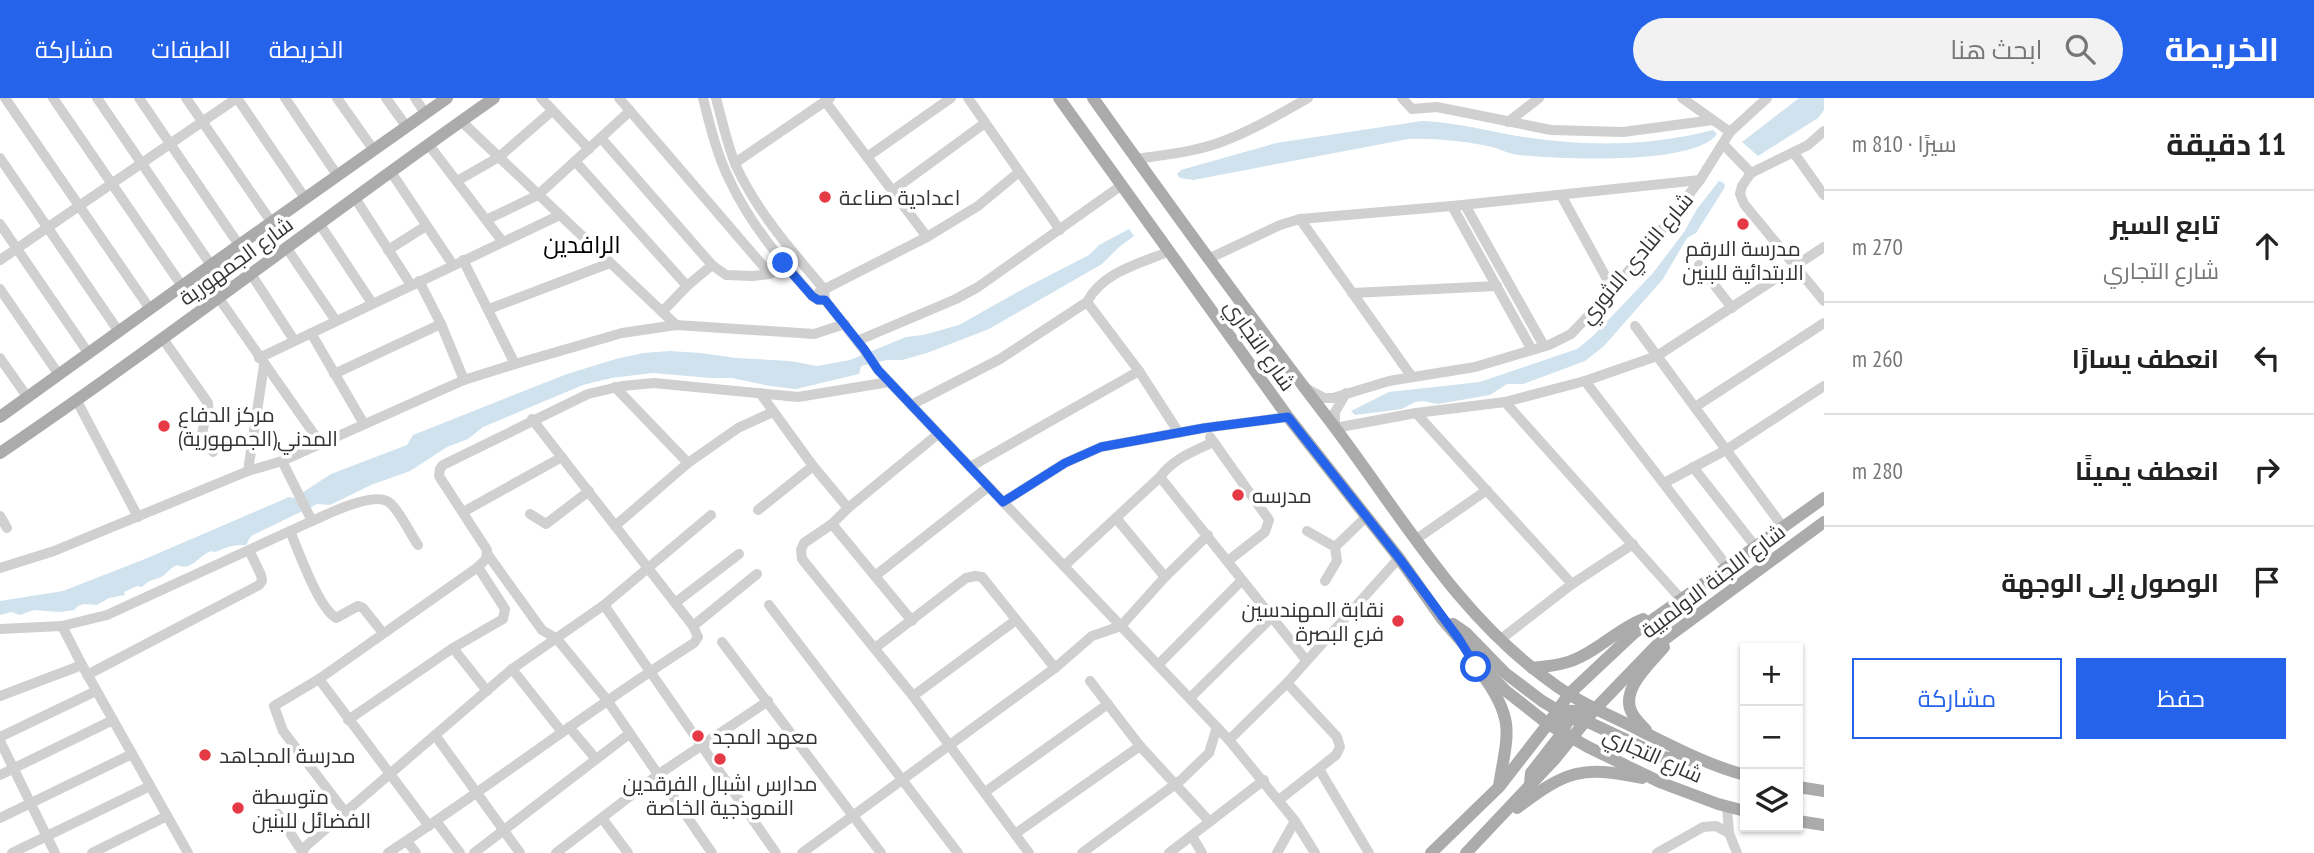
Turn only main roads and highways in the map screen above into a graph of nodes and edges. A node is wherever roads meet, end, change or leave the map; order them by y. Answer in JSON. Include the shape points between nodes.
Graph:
{"nodes":[{"id":1,"x":447,"y":98,"type":"edge"},
{"id":2,"x":494,"y":98,"type":"edge"},
{"id":3,"x":1059,"y":98,"type":"edge"},
{"id":4,"x":1093,"y":98,"type":"edge"},
{"id":5,"x":211,"y":265,"type":"junction"},
{"id":6,"x":230,"y":289,"type":"junction"},
{"id":7,"x":0,"y":417,"type":"edge"},
{"id":8,"x":0,"y":453,"type":"edge"},
{"id":9,"x":1824,"y":498,"type":"edge"},
{"id":10,"x":1824,"y":522,"type":"edge"},
{"id":11,"x":1663,"y":611,"type":"junction"},
{"id":12,"x":1442,"y":619,"type":"junction"},
{"id":13,"x":1681,"y":626,"type":"junction"},
{"id":14,"x":1459,"y":639,"type":"junction"},
{"id":15,"x":1532,"y":667,"type":"junction"},
{"id":16,"x":1569,"y":694,"type":"junction"},
{"id":17,"x":1596,"y":708,"type":"junction"},
{"id":18,"x":1565,"y":713,"type":"junction"},
{"id":19,"x":1586,"y":720,"type":"junction"},
{"id":20,"x":1548,"y":724,"type":"junction"},
{"id":21,"x":1568,"y":735,"type":"junction"},
{"id":22,"x":1651,"y":736,"type":"junction"},
{"id":23,"x":1702,"y":762,"type":"junction"},
{"id":24,"x":1740,"y":773,"type":"edge"},
{"id":25,"x":1662,"y":783,"type":"junction"},
{"id":26,"x":1499,"y":786,"type":"junction"},
{"id":27,"x":1803,"y":788,"type":"edge"},
{"id":28,"x":1824,"y":791,"type":"edge"},
{"id":29,"x":1740,"y":810,"type":"edge"},
{"id":30,"x":1803,"y":822,"type":"edge"},
{"id":31,"x":1824,"y":825,"type":"edge"},
{"id":32,"x":1492,"y":827,"type":"junction"},
{"id":33,"x":1431,"y":853,"type":"edge"},
{"id":34,"x":1466,"y":853,"type":"edge"}],
"edges":[{"from":1,"to":5,"type":"main road","name":"شارع الجمهورية"},
{"from":2,"to":6,"type":"main road","name":"شارع الجمهورية"},
{"from":3,"to":12,"type":"main road","name":"شارع التجاري","via":[[1288,417]]},
{"from":4,"to":15,"type":"main road","name":"شارع التجاري","via":[[1415,540],[1460,595]]},
{"from":5,"to":6,"type":"main road"},
{"from":5,"to":7,"type":"main road","name":"شارع الجمهورية"},
{"from":6,"to":8,"type":"main road","name":"شارع الجمهورية"},
{"from":9,"to":11,"type":"main road","name":"شارع اللجنة الاولمبية"},
{"from":10,"to":13,"type":"main road","name":"شارع اللجنة الاولمبية"},
{"from":11,"to":15,"type":"main road","via":[[1631,624],[1574,660]]},
{"from":11,"to":16,"type":"main road","name":"شارع اللجنة الاولمبية","via":[[1633,632]]},
{"from":12,"to":14,"type":"main road","name":"شارع التجاري"},
{"from":12,"to":18,"type":"main road","via":[[1461,629],[1530,694]]},
{"from":13,"to":17,"type":"main road","name":"شارع اللجنة الاولمبية"},
{"from":13,"to":22,"type":"main road","via":[[1630,692],[1631,712]]},
{"from":14,"to":20,"type":"main road","name":"شارع التجاري","via":[[1506,691]]},
{"from":14,"to":26,"type":"main road","via":[[1505,712],[1506,745]]},
{"from":15,"to":16,"type":"main road","name":"شارع التجاري"},
{"from":16,"to":17,"type":"main road","name":"شارع التجاري"},
{"from":16,"to":18,"type":"main road","name":"شارع اللجنة الاولمبية"},
{"from":17,"to":18,"type":"main road"},
{"from":17,"to":19,"type":"main road","name":"شارع اللجنة الاولمبية"},
{"from":17,"to":22,"type":"main road","name":"شارع التجاري"},
{"from":18,"to":19,"type":"main road"},
{"from":18,"to":20,"type":"main road"},
{"from":18,"to":21,"type":"main road","name":"شارع اللجنة الاولمبية"},
{"from":19,"to":21,"type":"main road","name":"شارع اللجنة الاولمبية"},
{"from":19,"to":23,"type":"main road","via":[[1663,757]]},
{"from":20,"to":21,"type":"main road","name":"شارع التجاري"},
{"from":20,"to":26,"type":"main road"},
{"from":21,"to":25,"type":"main road","name":"شارع التجاري"},
{"from":21,"to":32,"type":"main road"},
{"from":22,"to":23,"type":"main road","name":"شارع التجاري"},
{"from":23,"to":24,"type":"main road","name":"شارع التجاري"},
{"from":25,"to":29,"type":"main road","name":"شارع التجاري"},
{"from":25,"to":32,"type":"main road","via":[[1611,772],[1576,773],[1545,786]]},
{"from":26,"to":33,"type":"main road"},
{"from":27,"to":28,"type":"main road"},
{"from":30,"to":31,"type":"main road"},
{"from":32,"to":34,"type":"main road"}]}
